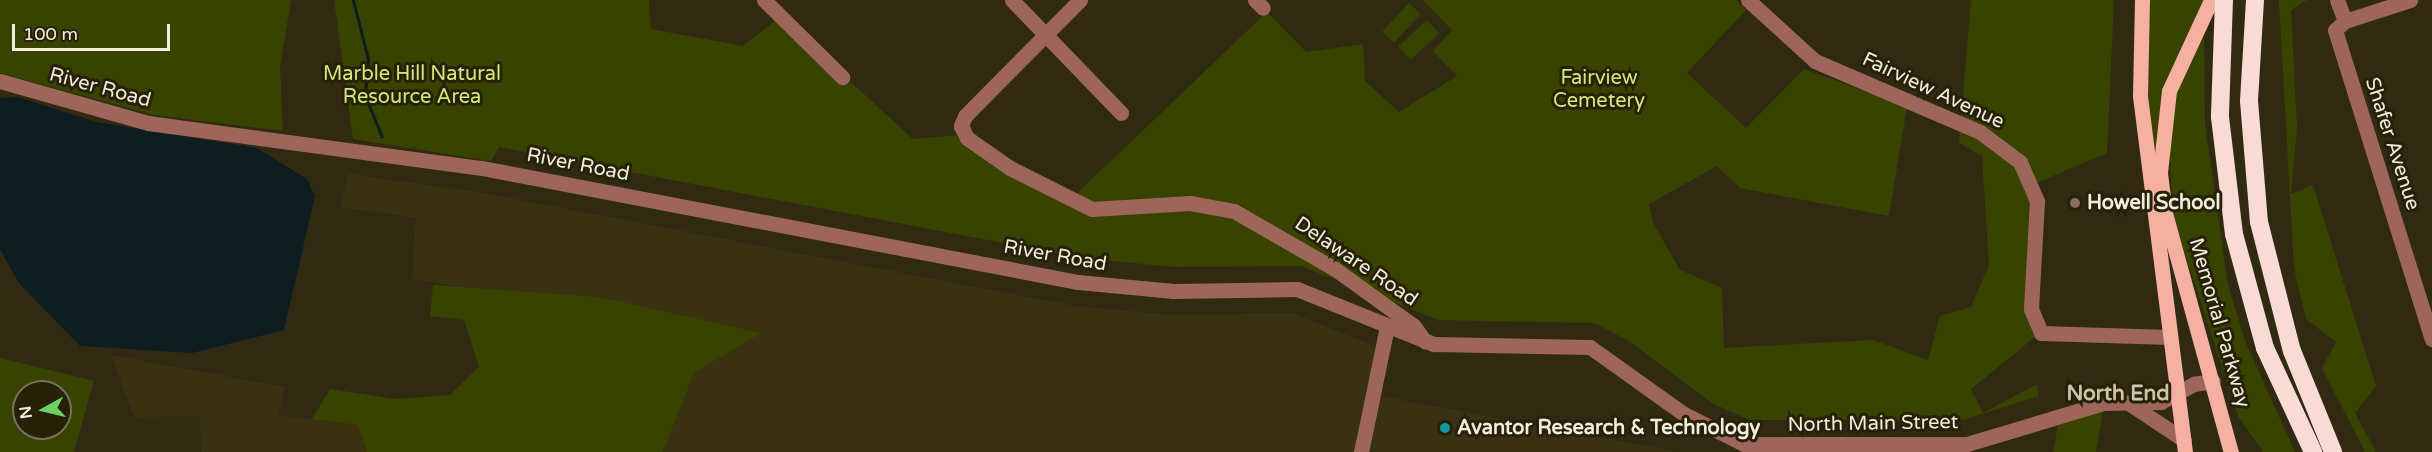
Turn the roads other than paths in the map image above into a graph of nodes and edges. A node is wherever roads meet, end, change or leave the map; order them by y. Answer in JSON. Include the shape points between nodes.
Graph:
{"nodes":[{"id":1,"x":764,"y":0,"type":"edge"},
{"id":2,"x":1012,"y":0,"type":"edge"},
{"id":3,"x":1080,"y":0,"type":"edge"},
{"id":4,"x":1749,"y":0,"type":"edge"},
{"id":5,"x":2142,"y":0,"type":"edge"},
{"id":6,"x":2211,"y":0,"type":"edge"},
{"id":7,"x":2224,"y":0,"type":"edge"},
{"id":8,"x":2255,"y":0,"type":"edge"},
{"id":9,"x":2337,"y":0,"type":"edge"},
{"id":10,"x":2410,"y":0,"type":"edge"},
{"id":11,"x":2345,"y":21,"type":"junction"},
{"id":12,"x":1046,"y":34,"type":"junction"},
{"id":13,"x":842,"y":77,"type":"dead end"},
{"id":14,"x":0,"y":81,"type":"edge"},
{"id":15,"x":1122,"y":112,"type":"dead end"},
{"id":16,"x":2194,"y":315,"type":"junction"},
{"id":17,"x":2168,"y":318,"type":"junction"},
{"id":18,"x":2429,"y":321,"type":"edge"},
{"id":19,"x":1387,"y":327,"type":"junction"},
{"id":20,"x":2170,"y":337,"type":"junction"},
{"id":21,"x":2432,"y":339,"type":"edge"},
{"id":22,"x":1425,"y":342,"type":"junction"},
{"id":23,"x":2213,"y":381,"type":"junction"},
{"id":24,"x":2177,"y":393,"type":"junction"},
{"id":25,"x":2130,"y":404,"type":"junction"},
{"id":26,"x":2184,"y":446,"type":"edge"},
{"id":27,"x":1874,"y":447,"type":"edge"},
{"id":28,"x":1361,"y":452,"type":"edge"},
{"id":29,"x":2231,"y":452,"type":"edge"},
{"id":30,"x":2313,"y":452,"type":"edge"},
{"id":31,"x":2334,"y":452,"type":"edge"}],
"edges":[{"from":1,"to":13,"type":"street"},
{"from":2,"to":12,"type":"street"},
{"from":3,"to":12,"type":"street"},
{"from":4,"to":20,"type":"street","name":"Fairview Avenue","via":[[1807,56],[1996,140],[2028,174],[2038,217],[2032,318],[2041,333]]},
{"from":5,"to":17,"type":"main road","name":"Memorial Parkway","via":[[2139,88]]},
{"from":6,"to":16,"type":"main road","name":"Memorial Parkway","via":[[2172,81],[2160,149],[2163,203]]},
{"from":7,"to":30,"type":"highway","via":[[2220,117],[2234,234],[2265,348]]},
{"from":8,"to":31,"type":"highway","via":[[2249,101],[2259,222],[2289,342]]},
{"from":9,"to":11,"type":"street"},
{"from":10,"to":11,"type":"street"},
{"from":11,"to":18,"type":"street","name":"Shafer Avenue","via":[[2337,25],[2336,38]]},
{"from":12,"to":15,"type":"street"},
{"from":12,"to":22,"type":"street","name":"Delaware Road","via":[[965,116],[962,131],[991,157],[1092,209],[1190,203],[1234,211],[1335,269],[1414,326]]},
{"from":14,"to":19,"type":"street","name":"River Road","via":[[148,123],[482,168],[1078,282],[1149,290],[1297,290]]},
{"from":16,"to":17,"type":"main road"},
{"from":16,"to":23,"type":"main road","name":"Memorial Parkway"},
{"from":17,"to":20,"type":"main road","name":"Memorial Parkway"},
{"from":18,"to":21,"type":"street","name":"Shafer Avenue"},
{"from":19,"to":22,"type":"street","name":"North Main Street"},
{"from":19,"to":28,"type":"street"},
{"from":20,"to":24,"type":"main road","name":"Memorial Parkway"},
{"from":22,"to":27,"type":"street","name":"North Main Street","via":[[1590,347],[1730,440],[1775,446]]},
{"from":23,"to":24,"type":"street","name":"North Main Street"},
{"from":23,"to":29,"type":"main road","name":"Memorial Parkway"},
{"from":24,"to":25,"type":"street","name":"North Main Street","via":[[2161,402]]},
{"from":24,"to":26,"type":"main road","name":"Memorial Parkway"},
{"from":25,"to":26,"type":"street"},
{"from":25,"to":27,"type":"street","name":"North Main Street","via":[[2104,403],[1967,444]]}]}
